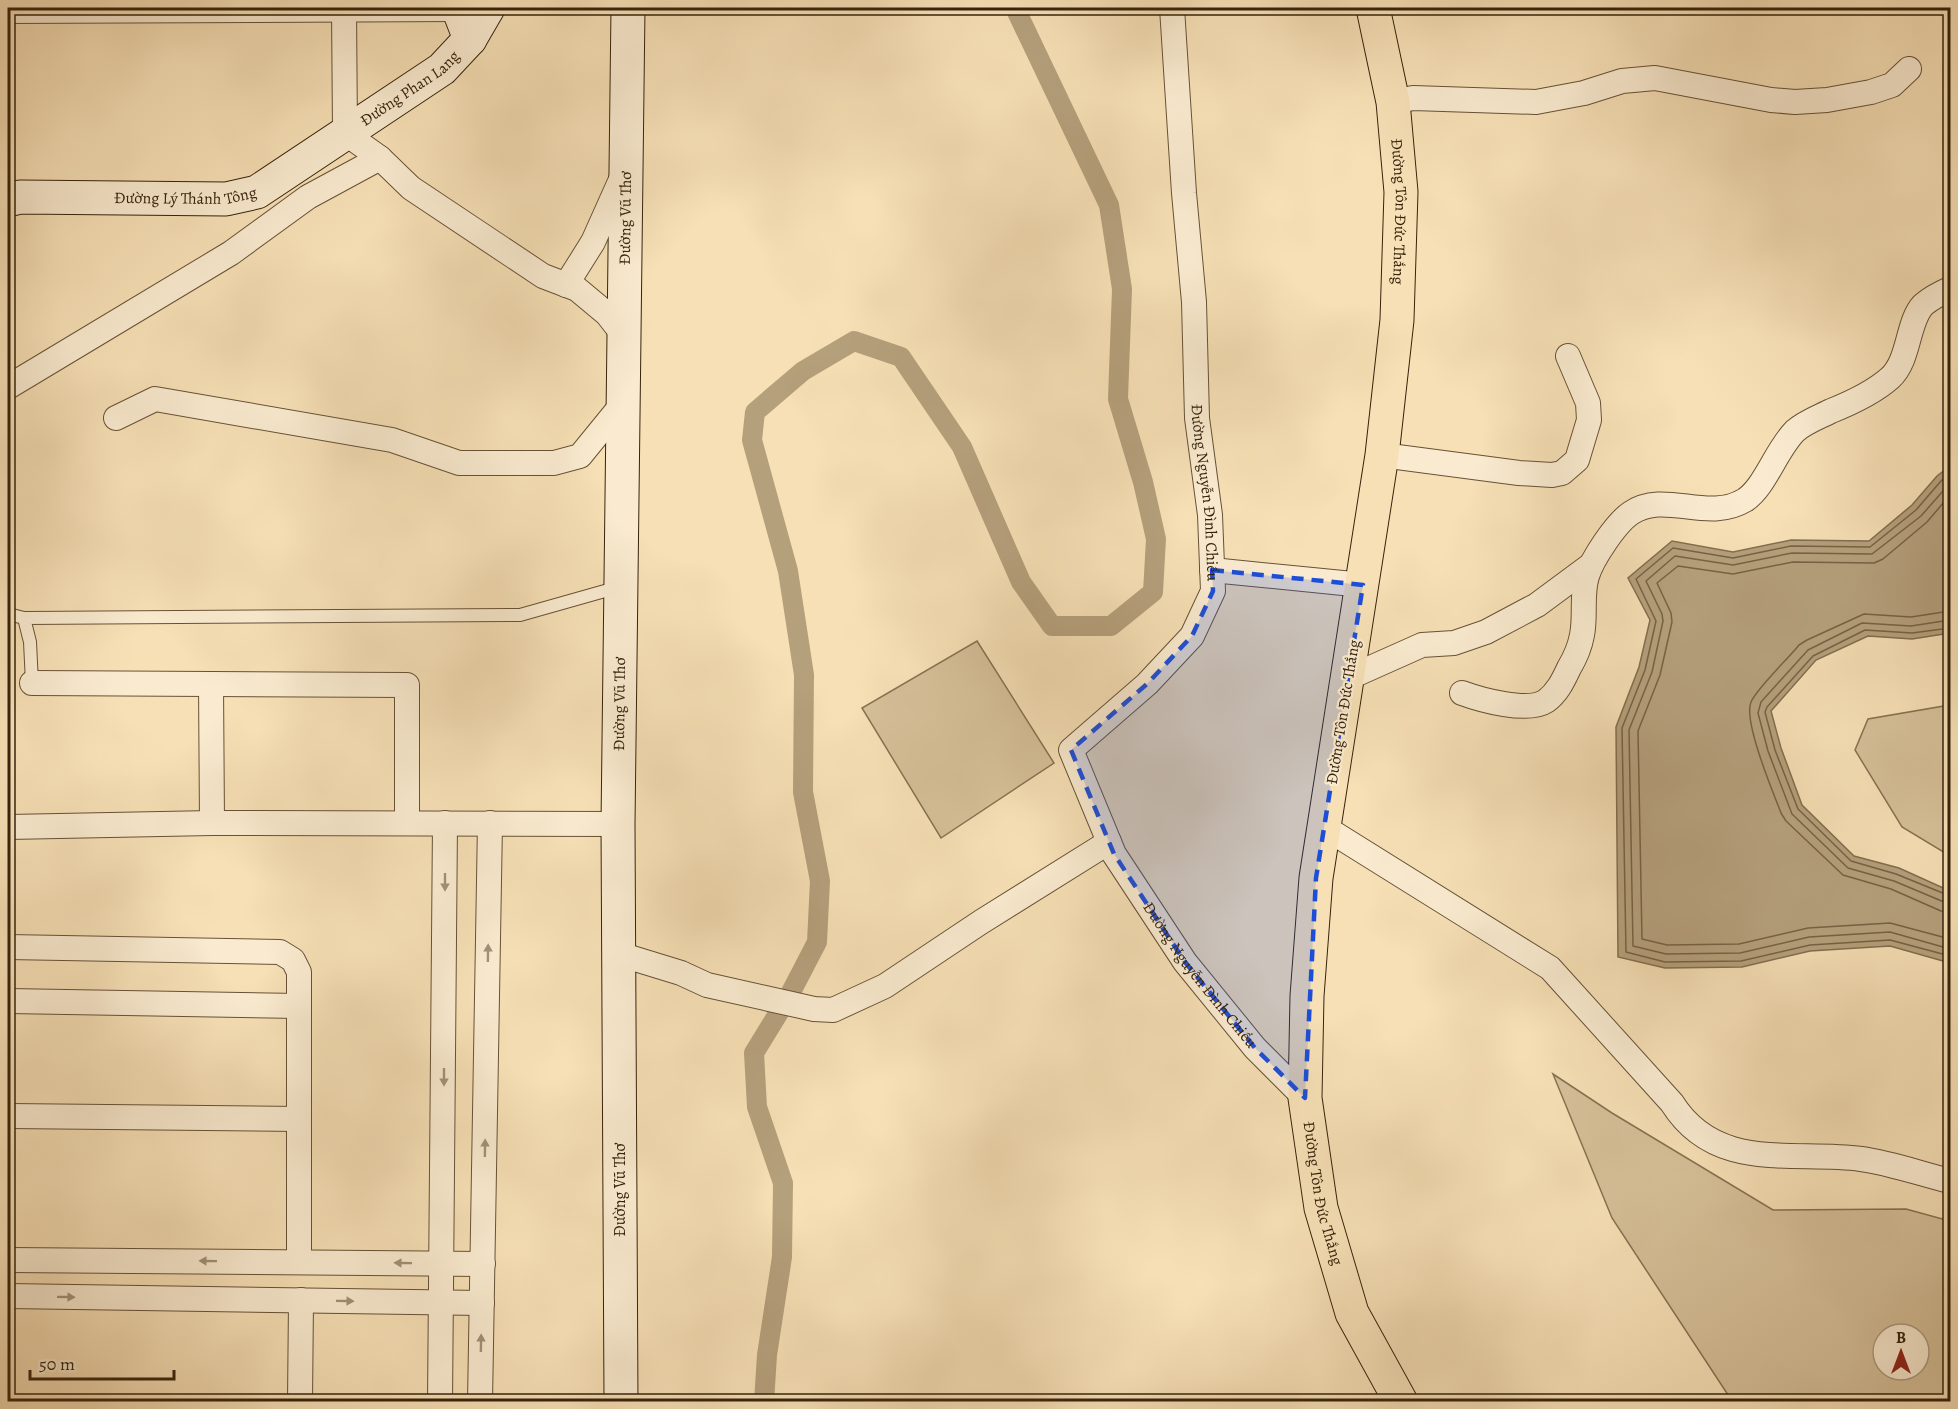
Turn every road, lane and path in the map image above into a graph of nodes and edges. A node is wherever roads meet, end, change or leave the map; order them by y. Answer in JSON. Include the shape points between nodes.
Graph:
{"nodes":[{"id":1,"x":628,"y":8,"type":"edge"},
{"id":2,"x":1172,"y":8,"type":"edge"},
{"id":3,"x":1373,"y":8,"type":"edge"},
{"id":4,"x":236,"y":9,"type":"edge"},
{"id":5,"x":344,"y":9,"type":"edge"},
{"id":6,"x":8,"y":11,"type":"edge"},
{"id":7,"x":468,"y":16,"type":"edge"},
{"id":8,"x":1909,"y":69,"type":"dead end"},
{"id":9,"x":1393,"y":102,"type":"junction"},
{"id":10,"x":345,"y":133,"type":"junction"},
{"id":11,"x":380,"y":158,"type":"junction"},
{"id":12,"x":628,"y":165,"type":"junction"},
{"id":13,"x":8,"y":200,"type":"edge"},
{"id":14,"x":566,"y":285,"type":"junction"},
{"id":15,"x":1950,"y":289,"type":"edge"},
{"id":16,"x":625,"y":337,"type":"junction"},
{"id":17,"x":1568,"y":356,"type":"dead end"},
{"id":18,"x":8,"y":387,"type":"edge"},
{"id":19,"x":624,"y":402,"type":"junction"},
{"id":20,"x":117,"y":418,"type":"dead end"},
{"id":21,"x":1382,"y":455,"type":"junction"},
{"id":22,"x":1591,"y":565,"type":"junction"},
{"id":23,"x":1212,"y":570,"type":"junction"},
{"id":24,"x":1363,"y":585,"type":"junction"},
{"id":25,"x":621,"y":586,"type":"junction"},
{"id":26,"x":8,"y":615,"type":"edge"},
{"id":27,"x":24,"y":618,"type":"junction"},
{"id":28,"x":1348,"y":678,"type":"junction"},
{"id":29,"x":32,"y":683,"type":"joint"},
{"id":30,"x":211,"y":684,"type":"junction"},
{"id":31,"x":1462,"y":693,"type":"dead end"},
{"id":32,"x":212,"y":823,"type":"junction"},
{"id":33,"x":407,"y":823,"type":"junction"},
{"id":34,"x":446,"y":823,"type":"junction"},
{"id":35,"x":490,"y":823,"type":"junction"},
{"id":36,"x":618,"y":824,"type":"junction"},
{"id":37,"x":8,"y":827,"type":"edge"},
{"id":38,"x":1324,"y":827,"type":"junction"},
{"id":39,"x":1109,"y":842,"type":"junction"},
{"id":40,"x":8,"y":947,"type":"edge"},
{"id":41,"x":618,"y":954,"type":"junction"},
{"id":42,"x":8,"y":1001,"type":"edge"},
{"id":43,"x":299,"y":1005,"type":"junction"},
{"id":44,"x":1305,"y":1098,"type":"junction"},
{"id":45,"x":8,"y":1116,"type":"edge"},
{"id":46,"x":299,"y":1119,"type":"junction"},
{"id":47,"x":1950,"y":1181,"type":"edge"},
{"id":48,"x":8,"y":1260,"type":"edge"},
{"id":49,"x":300,"y":1262,"type":"junction"},
{"id":50,"x":442,"y":1263,"type":"junction"},
{"id":51,"x":483,"y":1264,"type":"junction"},
{"id":52,"x":8,"y":1296,"type":"edge"},
{"id":53,"x":301,"y":1300,"type":"junction"},
{"id":54,"x":442,"y":1302,"type":"junction"},
{"id":55,"x":482,"y":1303,"type":"junction"},
{"id":56,"x":300,"y":1401,"type":"edge"},
{"id":57,"x":440,"y":1401,"type":"edge"},
{"id":58,"x":480,"y":1401,"type":"edge"},
{"id":59,"x":621,"y":1401,"type":"edge"},
{"id":60,"x":1401,"y":1401,"type":"edge"}],
"edges":[{"from":1,"to":12,"type":"main road","name":"Đường Vũ Thơ"},
{"from":2,"to":23,"type":"street","name":"Đường Nguyễn Đình Chiểu","via":[[1194,302],[1197,418],[1210,515]]},
{"from":3,"to":9,"type":"highway","name":"Đường Tôn Đức Thắng"},
{"from":4,"to":5,"type":"street"},
{"from":4,"to":6,"type":"street"},
{"from":5,"to":7,"type":"street"},
{"from":5,"to":10,"type":"street"},
{"from":7,"to":10,"type":"main road","name":"Đường Phan Lang","via":[[442,69]]},
{"from":8,"to":9,"type":"street","via":[[1892,85],[1827,100],[1771,100],[1655,78],[1622,81],[1536,102],[1413,98]]},
{"from":9,"to":21,"type":"highway","name":"Đường Tôn Đức Thắng","via":[[1401,203],[1396,320]]},
{"from":10,"to":11,"type":"street"},
{"from":10,"to":13,"type":"main road","name":"Đường Lý Thánh Tông","via":[[257,192],[226,200]]},
{"from":11,"to":14,"type":"street","via":[[411,188],[543,276]]},
{"from":11,"to":18,"type":"street","via":[[308,197],[231,253]]},
{"from":12,"to":14,"type":"street","via":[[593,242]]},
{"from":12,"to":16,"type":"main road","name":"Đường Vũ Thơ"},
{"from":14,"to":16,"type":"street","via":[[577,289],[607,314]]},
{"from":15,"to":22,"type":"street","via":[[1924,304],[1917,313],[1899,367],[1891,378],[1796,430],[1760,485],[1746,499],[1716,510],[1681,505],[1643,508],[1630,514]]},
{"from":16,"to":19,"type":"main road","name":"Đường Vũ Thơ"},
{"from":17,"to":21,"type":"street","via":[[1588,403],[1589,420],[1577,460],[1562,473],[1519,473]]},
{"from":19,"to":20,"type":"street","via":[[580,456],[554,463],[459,463],[393,440],[155,399]]},
{"from":19,"to":25,"type":"main road","name":"Đường Vũ Thơ"},
{"from":21,"to":24,"type":"highway","name":"Đường Tôn Đức Thắng"},
{"from":22,"to":28,"type":"street","via":[[1537,605],[1486,632],[1454,643],[1422,645]]},
{"from":22,"to":31,"type":"street","via":[[1586,578],[1582,635],[1556,693],[1544,703],[1524,705]]},
{"from":23,"to":24,"type":"street"},
{"from":23,"to":39,"type":"street","name":"Đường Nguyễn Đình Chiểu","via":[[1213,591],[1192,636],[1147,684],[1071,750]]},
{"from":24,"to":28,"type":"highway","name":"Đường Tôn Đức Thắng"},
{"from":25,"to":27,"type":"lane","via":[[520,615]]},
{"from":25,"to":36,"type":"main road","name":"Đường Vũ Thơ"},
{"from":26,"to":27,"type":"lane"},
{"from":27,"to":29,"type":"lane","via":[[30,642]]},
{"from":28,"to":38,"type":"highway","name":"Đường Tôn Đức Thắng"},
{"from":29,"to":30,"type":"street"},
{"from":30,"to":32,"type":"street"},
{"from":30,"to":33,"type":"street","via":[[407,685]]},
{"from":32,"to":33,"type":"street"},
{"from":32,"to":37,"type":"street"},
{"from":33,"to":34,"type":"street"},
{"from":34,"to":35,"type":"street"},
{"from":34,"to":50,"type":"street","one_way":true},
{"from":35,"to":36,"type":"street"},
{"from":51,"to":35,"type":"street","one_way":true},
{"from":36,"to":41,"type":"main road","name":"Đường Vũ Thơ"},
{"from":38,"to":44,"type":"highway","name":"Đường Tôn Đức Thắng","via":[[1307,996]]},
{"from":38,"to":47,"type":"street","via":[[1550,968],[1672,1103],[1682,1119],[1705,1138],[1751,1154],[1861,1159]]},
{"from":39,"to":41,"type":"street","via":[[885,986],[833,1010],[707,985]]},
{"from":39,"to":44,"type":"street","name":"Đường Nguyễn Đình Chiểu","via":[[1185,962],[1255,1048]]},
{"from":40,"to":43,"type":"street","via":[[280,952],[292,960],[298,972]]},
{"from":41,"to":59,"type":"main road","name":"Đường Vũ Thơ"},
{"from":42,"to":43,"type":"street"},
{"from":43,"to":46,"type":"street"},
{"from":44,"to":60,"type":"highway","name":"Đường Tôn Đức Thắng","via":[[1321,1208],[1352,1313]]},
{"from":45,"to":46,"type":"street"},
{"from":46,"to":49,"type":"street"},
{"from":49,"to":48,"type":"street","one_way":true},
{"from":50,"to":49,"type":"street","one_way":true},
{"from":50,"to":51,"type":"street"},
{"from":50,"to":54,"type":"street"},
{"from":51,"to":55,"type":"street"},
{"from":52,"to":53,"type":"street","one_way":true},
{"from":53,"to":54,"type":"street","one_way":true},
{"from":53,"to":56,"type":"street"},
{"from":54,"to":55,"type":"street"},
{"from":54,"to":57,"type":"street"},
{"from":58,"to":55,"type":"street","one_way":true}]}
